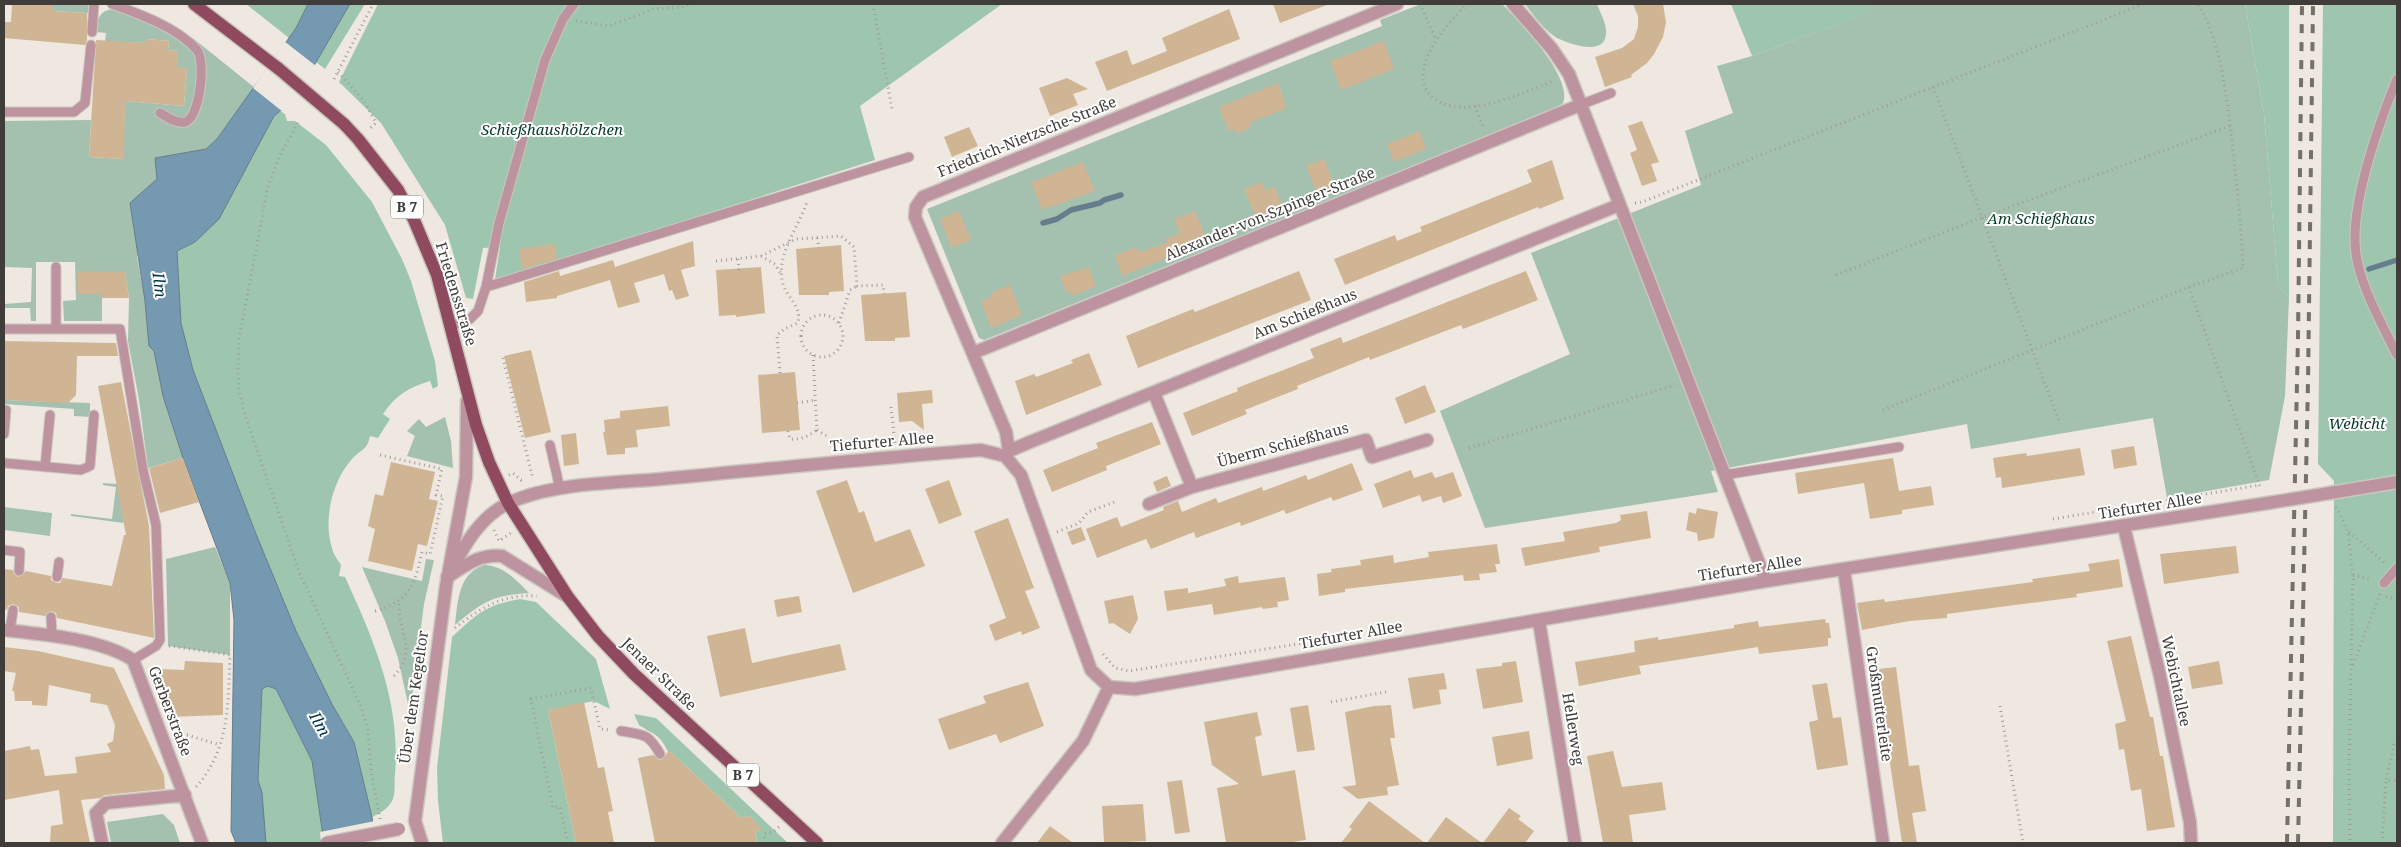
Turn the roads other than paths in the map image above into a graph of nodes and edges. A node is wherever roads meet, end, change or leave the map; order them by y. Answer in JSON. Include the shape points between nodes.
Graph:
{"nodes":[{"id":1,"x":94,"y":4,"type":"edge"},
{"id":2,"x":112,"y":4,"type":"edge"},
{"id":3,"x":194,"y":4,"type":"edge"},
{"id":4,"x":574,"y":4,"type":"edge"},
{"id":5,"x":1397,"y":4,"type":"edge"},
{"id":6,"x":1513,"y":4,"type":"edge"},
{"id":7,"x":92,"y":32,"type":"dead end"},
{"id":8,"x":91,"y":45,"type":"dead end"},
{"id":9,"x":2397,"y":79,"type":"edge"},
{"id":10,"x":1611,"y":93,"type":"dead end"},
{"id":11,"x":1580,"y":105,"type":"junction"},
{"id":12,"x":4,"y":112,"type":"edge"},
{"id":13,"x":160,"y":113,"type":"dead end"},
{"id":14,"x":909,"y":157,"type":"dead end"},
{"id":15,"x":1619,"y":205,"type":"junction"},
{"id":16,"x":56,"y":267,"type":"dead end"},
{"id":17,"x":486,"y":287,"type":"junction"},
{"id":18,"x":451,"y":326,"type":"junction"},
{"id":19,"x":4,"y":329,"type":"edge"},
{"id":20,"x":56,"y":329,"type":"junction"},
{"id":21,"x":973,"y":353,"type":"junction"},
{"id":22,"x":2397,"y":355,"type":"edge"},
{"id":23,"x":1154,"y":392,"type":"junction"},
{"id":24,"x":467,"y":394,"type":"junction"},
{"id":25,"x":6,"y":410,"type":"dead end"},
{"id":26,"x":50,"y":415,"type":"dead end"},
{"id":27,"x":94,"y":415,"type":"dead end"},
{"id":28,"x":4,"y":434,"type":"edge"},
{"id":29,"x":1428,"y":440,"type":"dead end"},
{"id":30,"x":550,"y":445,"type":"dead end"},
{"id":31,"x":1899,"y":447,"type":"dead end"},
{"id":32,"x":1007,"y":453,"type":"junction"},
{"id":33,"x":4,"y":463,"type":"edge"},
{"id":34,"x":45,"y":467,"type":"junction"},
{"id":35,"x":1724,"y":475,"type":"junction"},
{"id":36,"x":2397,"y":482,"type":"edge"},
{"id":37,"x":1192,"y":487,"type":"junction"},
{"id":38,"x":560,"y":489,"type":"junction"},
{"id":39,"x":508,"y":503,"type":"junction"},
{"id":40,"x":1149,"y":504,"type":"dead end"},
{"id":41,"x":2124,"y":527,"type":"junction"},
{"id":42,"x":4,"y":550,"type":"edge"},
{"id":43,"x":59,"y":562,"type":"dead end"},
{"id":44,"x":1844,"y":570,"type":"junction"},
{"id":45,"x":2396,"y":570,"type":"edge"},
{"id":46,"x":19,"y":571,"type":"dead end"},
{"id":47,"x":57,"y":577,"type":"dead end"},
{"id":48,"x":447,"y":577,"type":"junction"},
{"id":49,"x":1766,"y":581,"type":"junction"},
{"id":50,"x":2384,"y":583,"type":"road end"},
{"id":51,"x":568,"y":597,"type":"junction"},
{"id":52,"x":14,"y":610,"type":"dead end"},
{"id":53,"x":51,"y":617,"type":"dead end"},
{"id":54,"x":1539,"y":621,"type":"junction"},
{"id":55,"x":7,"y":630,"type":"edge"},
{"id":56,"x":52,"y":635,"type":"junction"},
{"id":57,"x":132,"y":660,"type":"junction"},
{"id":58,"x":1109,"y":687,"type":"junction"},
{"id":59,"x":621,"y":731,"type":"road end"},
{"id":60,"x":660,"y":754,"type":"dead end"},
{"id":61,"x":185,"y":795,"type":"junction"},
{"id":62,"x":415,"y":821,"type":"junction"},
{"id":63,"x":102,"y":843,"type":"edge"},
{"id":64,"x":202,"y":843,"type":"edge"},
{"id":65,"x":326,"y":843,"type":"edge"},
{"id":66,"x":422,"y":843,"type":"edge"},
{"id":67,"x":817,"y":843,"type":"edge"},
{"id":68,"x":1002,"y":843,"type":"edge"},
{"id":69,"x":1575,"y":843,"type":"edge"},
{"id":70,"x":1883,"y":843,"type":"edge"},
{"id":71,"x":2191,"y":843,"type":"edge"}],
"edges":[{"from":1,"to":7,"type":"lane"},
{"from":2,"to":13,"type":"lane","via":[[146,16],[198,52],[200,83],[192,118],[184,122]]},
{"from":3,"to":18,"type":"main road","name":"Friedensstraße","number":"B 7","bridge":true,"via":[[287,75],[358,139],[398,190],[414,220],[437,275]]},
{"from":4,"to":17,"type":"lane","via":[[563,19],[545,60],[499,223]]},
{"from":5,"to":21,"type":"street","name":"Friedrich-Nietzsche-Straße","via":[[924,197],[916,207],[916,217]]},
{"from":6,"to":11,"type":"street","via":[[1569,74]]},
{"from":8,"to":12,"type":"lane","via":[[85,104],[74,112]]},
{"from":9,"to":22,"type":"lane","via":[[2357,201],[2355,242],[2363,281]]},
{"from":10,"to":11,"type":"lane"},
{"from":11,"to":15,"type":"street"},
{"from":11,"to":21,"type":"street","name":"Alexander-von-Szpinger-Straße"},
{"from":14,"to":17,"type":"lane"},
{"from":15,"to":23,"type":"street","name":"Am Schießhaus"},
{"from":15,"to":35,"type":"street"},
{"from":16,"to":20,"type":"lane"},
{"from":17,"to":18,"type":"lane","via":[[478,311],[470,319]]},
{"from":18,"to":24,"type":"main road","name":"Friedensstraße","number":"B 7"},
{"from":19,"to":20,"type":"lane"},
{"from":20,"to":57,"type":"lane","via":[[120,329],[142,470],[156,525],[160,640],[156,646]]},
{"from":21,"to":32,"type":"street","name":"Friedrich-Nietzsche-Straße","via":[[1006,432]]},
{"from":23,"to":32,"type":"street","name":"Am Schießhaus"},
{"from":23,"to":37,"type":"street"},
{"from":24,"to":39,"type":"main road","name":"Friedensstraße","number":"B 7","via":[[489,462]]},
{"from":24,"to":48,"type":"street","name":"Über dem Kegeltor","via":[[466,477]]},
{"from":25,"to":28,"type":"lane"},
{"from":26,"to":34,"type":"lane"},
{"from":27,"to":34,"type":"lane","via":[[90,466],[82,470]]},
{"from":29,"to":37,"type":"street","name":"Überm Schießhaus","via":[[1372,457],[1366,440]]},
{"from":30,"to":38,"type":"lane"},
{"from":31,"to":35,"type":"lane"},
{"from":32,"to":38,"type":"street","name":"Tiefurter Allee","via":[[981,450],[896,456]]},
{"from":32,"to":58,"type":"street","via":[[1021,475],[1091,670]]},
{"from":33,"to":34,"type":"lane"},
{"from":35,"to":49,"type":"street"},
{"from":36,"to":41,"type":"street","name":"Tiefurter Allee","bridge":true},
{"from":37,"to":40,"type":"street","name":"Überm Schießhaus"},
{"from":38,"to":39,"type":"street","name":"Tiefurter Allee","via":[[535,493]]},
{"from":39,"to":48,"type":"street","name":"Über dem Kegeltor","via":[[479,525]]},
{"from":39,"to":51,"type":"main road","name":"Jenaer Straße","number":"B 7"},
{"from":41,"to":44,"type":"street","name":"Tiefurter Allee"},
{"from":41,"to":71,"type":"street","name":"Webichtallee","via":[[2160,676],[2190,822]]},
{"from":42,"to":46,"type":"lane","via":[[20,552]]},
{"from":43,"to":47,"type":"lane"},
{"from":44,"to":49,"type":"street","name":"Tiefurter Allee"},
{"from":44,"to":70,"type":"street","name":"Großmutterleite"},
{"from":45,"to":50,"type":"lane"},
{"from":48,"to":51,"type":"street","via":[[482,557],[502,556]]},
{"from":48,"to":62,"type":"street","name":"Über dem Kegeltor"},
{"from":49,"to":54,"type":"street","name":"Tiefurter Allee"},
{"from":51,"to":67,"type":"main road","name":"Jenaer Straße","number":"B 7","via":[[598,636],[634,674]]},
{"from":52,"to":55,"type":"lane"},
{"from":53,"to":56,"type":"lane"},
{"from":54,"to":58,"type":"street","name":"Tiefurter Allee","via":[[1135,689]]},
{"from":54,"to":69,"type":"street","name":"Hellerweg"},
{"from":55,"to":56,"type":"street","name":"Gerberstraße"},
{"from":56,"to":57,"type":"street","name":"Gerberstraße","via":[[113,650]]},
{"from":57,"to":61,"type":"street","name":"Gerberstraße"},
{"from":58,"to":68,"type":"street","via":[[1083,741]]},
{"from":59,"to":60,"type":"lane","via":[[651,739]]},
{"from":61,"to":63,"type":"street","via":[[106,803],[96,813]]},
{"from":61,"to":64,"type":"street","name":"Gerberstraße"},
{"from":62,"to":65,"type":"street","bridge":true,"via":[[399,829]]},
{"from":62,"to":66,"type":"street","name":"Über dem Kegeltor"}]}
